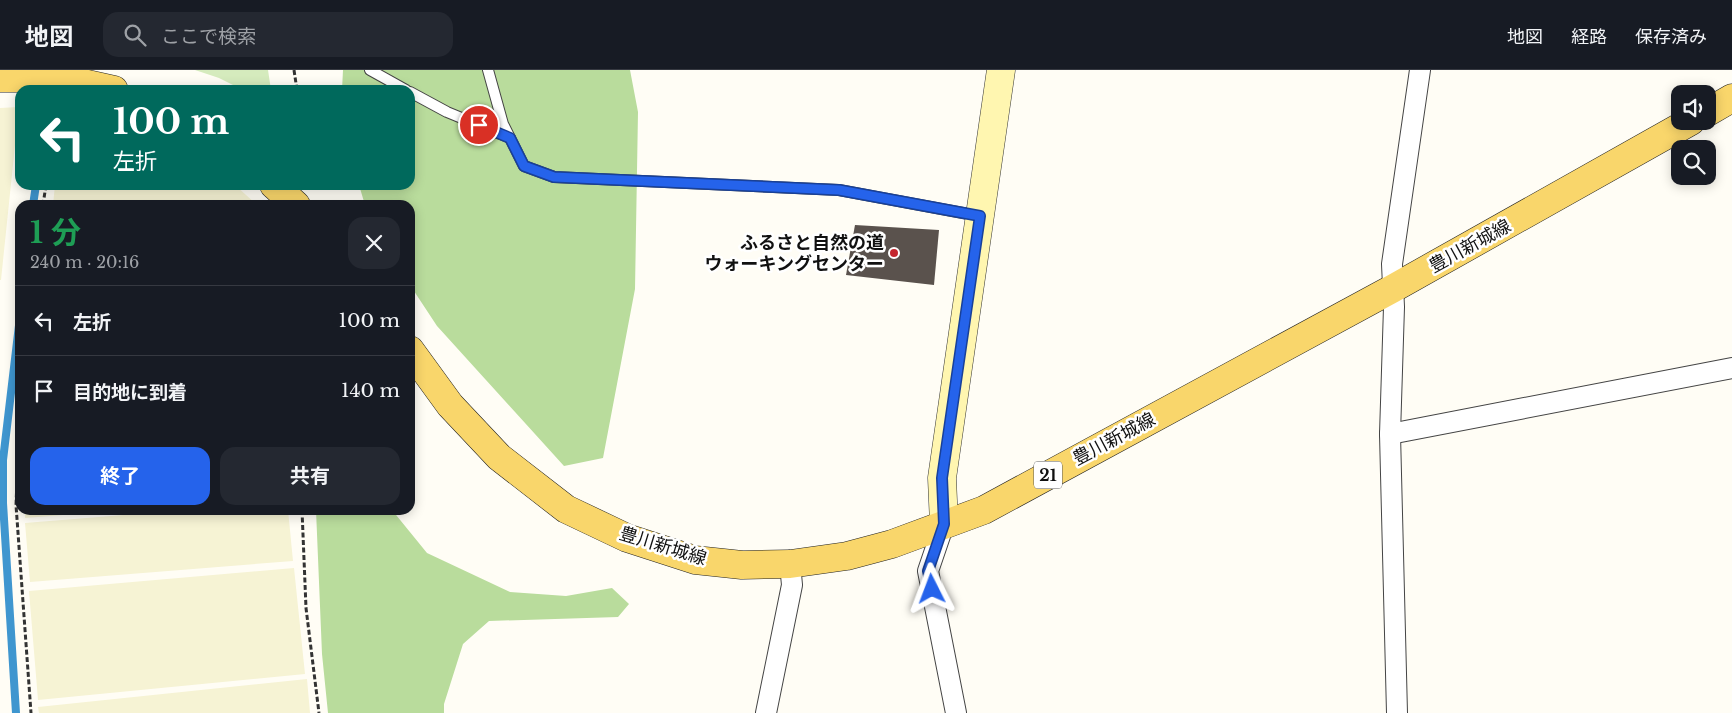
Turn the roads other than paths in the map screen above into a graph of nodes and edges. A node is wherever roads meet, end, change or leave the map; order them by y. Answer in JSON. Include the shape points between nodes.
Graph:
{"nodes":[{"id":1,"x":370,"y":70,"type":"edge"},
{"id":2,"x":488,"y":70,"type":"edge"},
{"id":3,"x":1001,"y":70,"type":"edge"},
{"id":4,"x":1420,"y":70,"type":"edge"},
{"id":5,"x":0,"y":78,"type":"edge"},
{"id":6,"x":92,"y":85,"type":"edge"},
{"id":7,"x":397,"y":85,"type":"edge"},
{"id":8,"x":415,"y":95,"type":"edge"},
{"id":9,"x":1732,"y":98,"type":"edge"},
{"id":10,"x":1716,"y":107,"type":"edge"},
{"id":11,"x":1675,"y":130,"type":"edge"},
{"id":12,"x":510,"y":138,"type":"junction"},
{"id":13,"x":280,"y":190,"type":"edge"},
{"id":14,"x":290,"y":200,"type":"edge"},
{"id":15,"x":980,"y":216,"type":"junction"},
{"id":16,"x":1392,"y":289,"type":"junction"},
{"id":17,"x":415,"y":357,"type":"edge"},
{"id":18,"x":1732,"y":368,"type":"edge"},
{"id":19,"x":1390,"y":434,"type":"junction"},
{"id":20,"x":944,"y":524,"type":"junction"},
{"id":21,"x":790,"y":564,"type":"junction"},
{"id":22,"x":766,"y":713,"type":"edge"},
{"id":23,"x":956,"y":713,"type":"edge"},
{"id":24,"x":1397,"y":713,"type":"edge"}],
"edges":[{"from":1,"to":7,"type":"lane"},
{"from":2,"to":12,"type":"lane"},
{"from":3,"to":15,"type":"street"},
{"from":4,"to":16,"type":"street","via":[[1392,264]]},
{"from":5,"to":6,"type":"main road","via":[[60,78]]},
{"from":8,"to":12,"type":"lane"},
{"from":9,"to":10,"type":"main road"},
{"from":11,"to":16,"type":"main road","name":"豊川新城線","number":"21"},
{"from":12,"to":15,"type":"lane","via":[[524,166],[554,177],[839,190]]},
{"from":13,"to":14,"type":"main road"},
{"from":15,"to":20,"type":"street","via":[[942,478]]},
{"from":16,"to":19,"type":"street"},
{"from":16,"to":20,"type":"main road","name":"豊川新城線","number":"21","via":[[984,510]]},
{"from":17,"to":21,"type":"main road","name":"豊川新城線","number":"21","via":[[450,405],[499,458],[566,508],[627,538],[695,560],[742,565]]},
{"from":18,"to":19,"type":"street"},
{"from":19,"to":24,"type":"street"},
{"from":20,"to":21,"type":"main road","name":"豊川新城線","number":"21","via":[[882,547]]},
{"from":20,"to":23,"type":"street","via":[[928,571]]},
{"from":21,"to":22,"type":"street","via":[[792,585]]}]}
